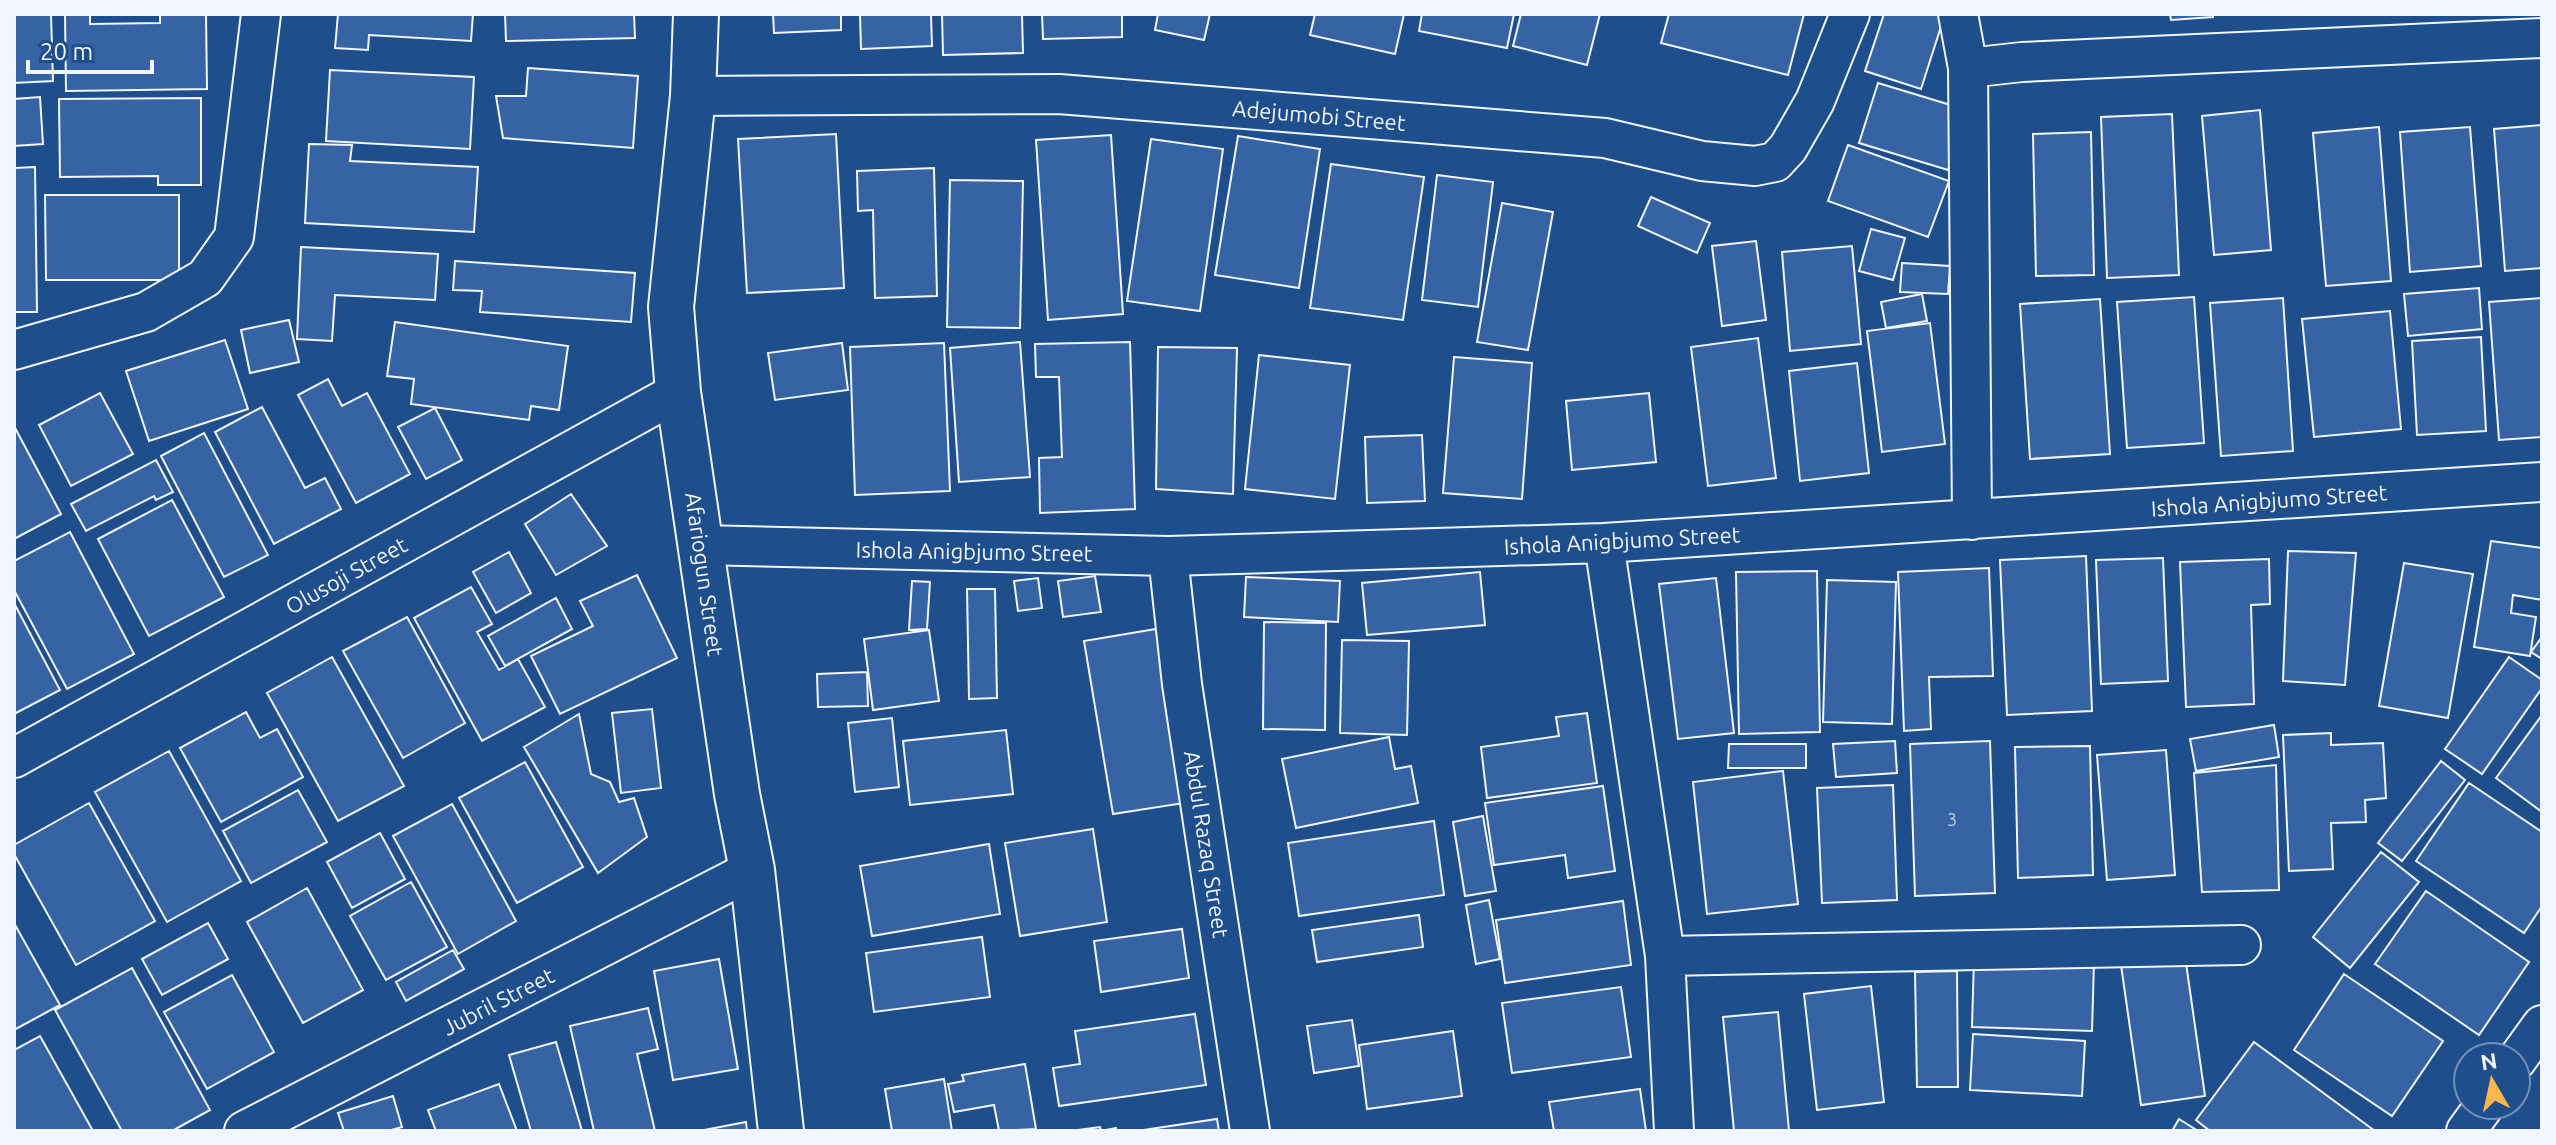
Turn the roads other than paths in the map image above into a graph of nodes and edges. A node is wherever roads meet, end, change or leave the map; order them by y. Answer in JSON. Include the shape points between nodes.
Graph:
{"nodes":[{"id":1,"x":261,"y":14,"type":"edge"},
{"id":2,"x":696,"y":14,"type":"edge"},
{"id":3,"x":1850,"y":14,"type":"edge"},
{"id":4,"x":1958,"y":14,"type":"edge"},
{"id":5,"x":2542,"y":38,"type":"edge"},
{"id":6,"x":1968,"y":68,"type":"junction"},
{"id":7,"x":693,"y":96,"type":"junction"},
{"id":8,"x":14,"y":350,"type":"edge"},
{"id":9,"x":678,"y":392,"type":"junction"},
{"id":10,"x":2542,"y":482,"type":"edge"},
{"id":11,"x":1972,"y":520,"type":"junction"},
{"id":12,"x":1604,"y":543,"type":"junction"},
{"id":13,"x":700,"y":545,"type":"junction"},
{"id":14,"x":1168,"y":556,"type":"junction"},
{"id":15,"x":14,"y":758,"type":"edge"},
{"id":16,"x":752,"y":870,"type":"junction"},
{"id":17,"x":2241,"y":945,"type":"dead end"},
{"id":18,"x":1665,"y":956,"type":"junction"},
{"id":19,"x":244,"y":1131,"type":"edge"},
{"id":20,"x":781,"y":1131,"type":"edge"},
{"id":21,"x":1250,"y":1131,"type":"edge"},
{"id":22,"x":1674,"y":1131,"type":"edge"}],
"edges":[{"from":1,"to":8,"type":"street","via":[[234,237],[205,278],[146,312]]},
{"from":2,"to":7,"type":"street","name":"Afariogun Street"},
{"from":3,"to":7,"type":"street","name":"Adejumobi Street","via":[[1815,101],[1788,148],[1775,162],[1755,166],[1702,161],[1605,138],[1059,94]]},
{"from":4,"to":6,"type":"street"},
{"from":5,"to":6,"type":"street"},
{"from":6,"to":11,"type":"street"},
{"from":7,"to":9,"type":"street","name":"Afariogun Street","via":[[671,307]]},
{"from":9,"to":13,"type":"street","name":"Afariogun Street"},
{"from":9,"to":15,"type":"street","name":"Olusoji Street"},
{"from":10,"to":11,"type":"street","name":"Ishola Anigbjumo Street"},
{"from":11,"to":12,"type":"street","name":"Ishola Anigbjumo Street"},
{"from":12,"to":14,"type":"street","name":"Ishola Anigbjumo Street"},
{"from":12,"to":18,"type":"street"},
{"from":13,"to":14,"type":"street","name":"Ishola Anigbjumo Street"},
{"from":13,"to":16,"type":"street","name":"Afariogun Street"},
{"from":14,"to":21,"type":"street","name":"Abdul Razaq Street","via":[[1182,684]]},
{"from":16,"to":19,"type":"street","name":"Jubril Street"},
{"from":16,"to":20,"type":"street","name":"Afariogun Street"},
{"from":17,"to":18,"type":"street"},
{"from":18,"to":22,"type":"street"}]}
